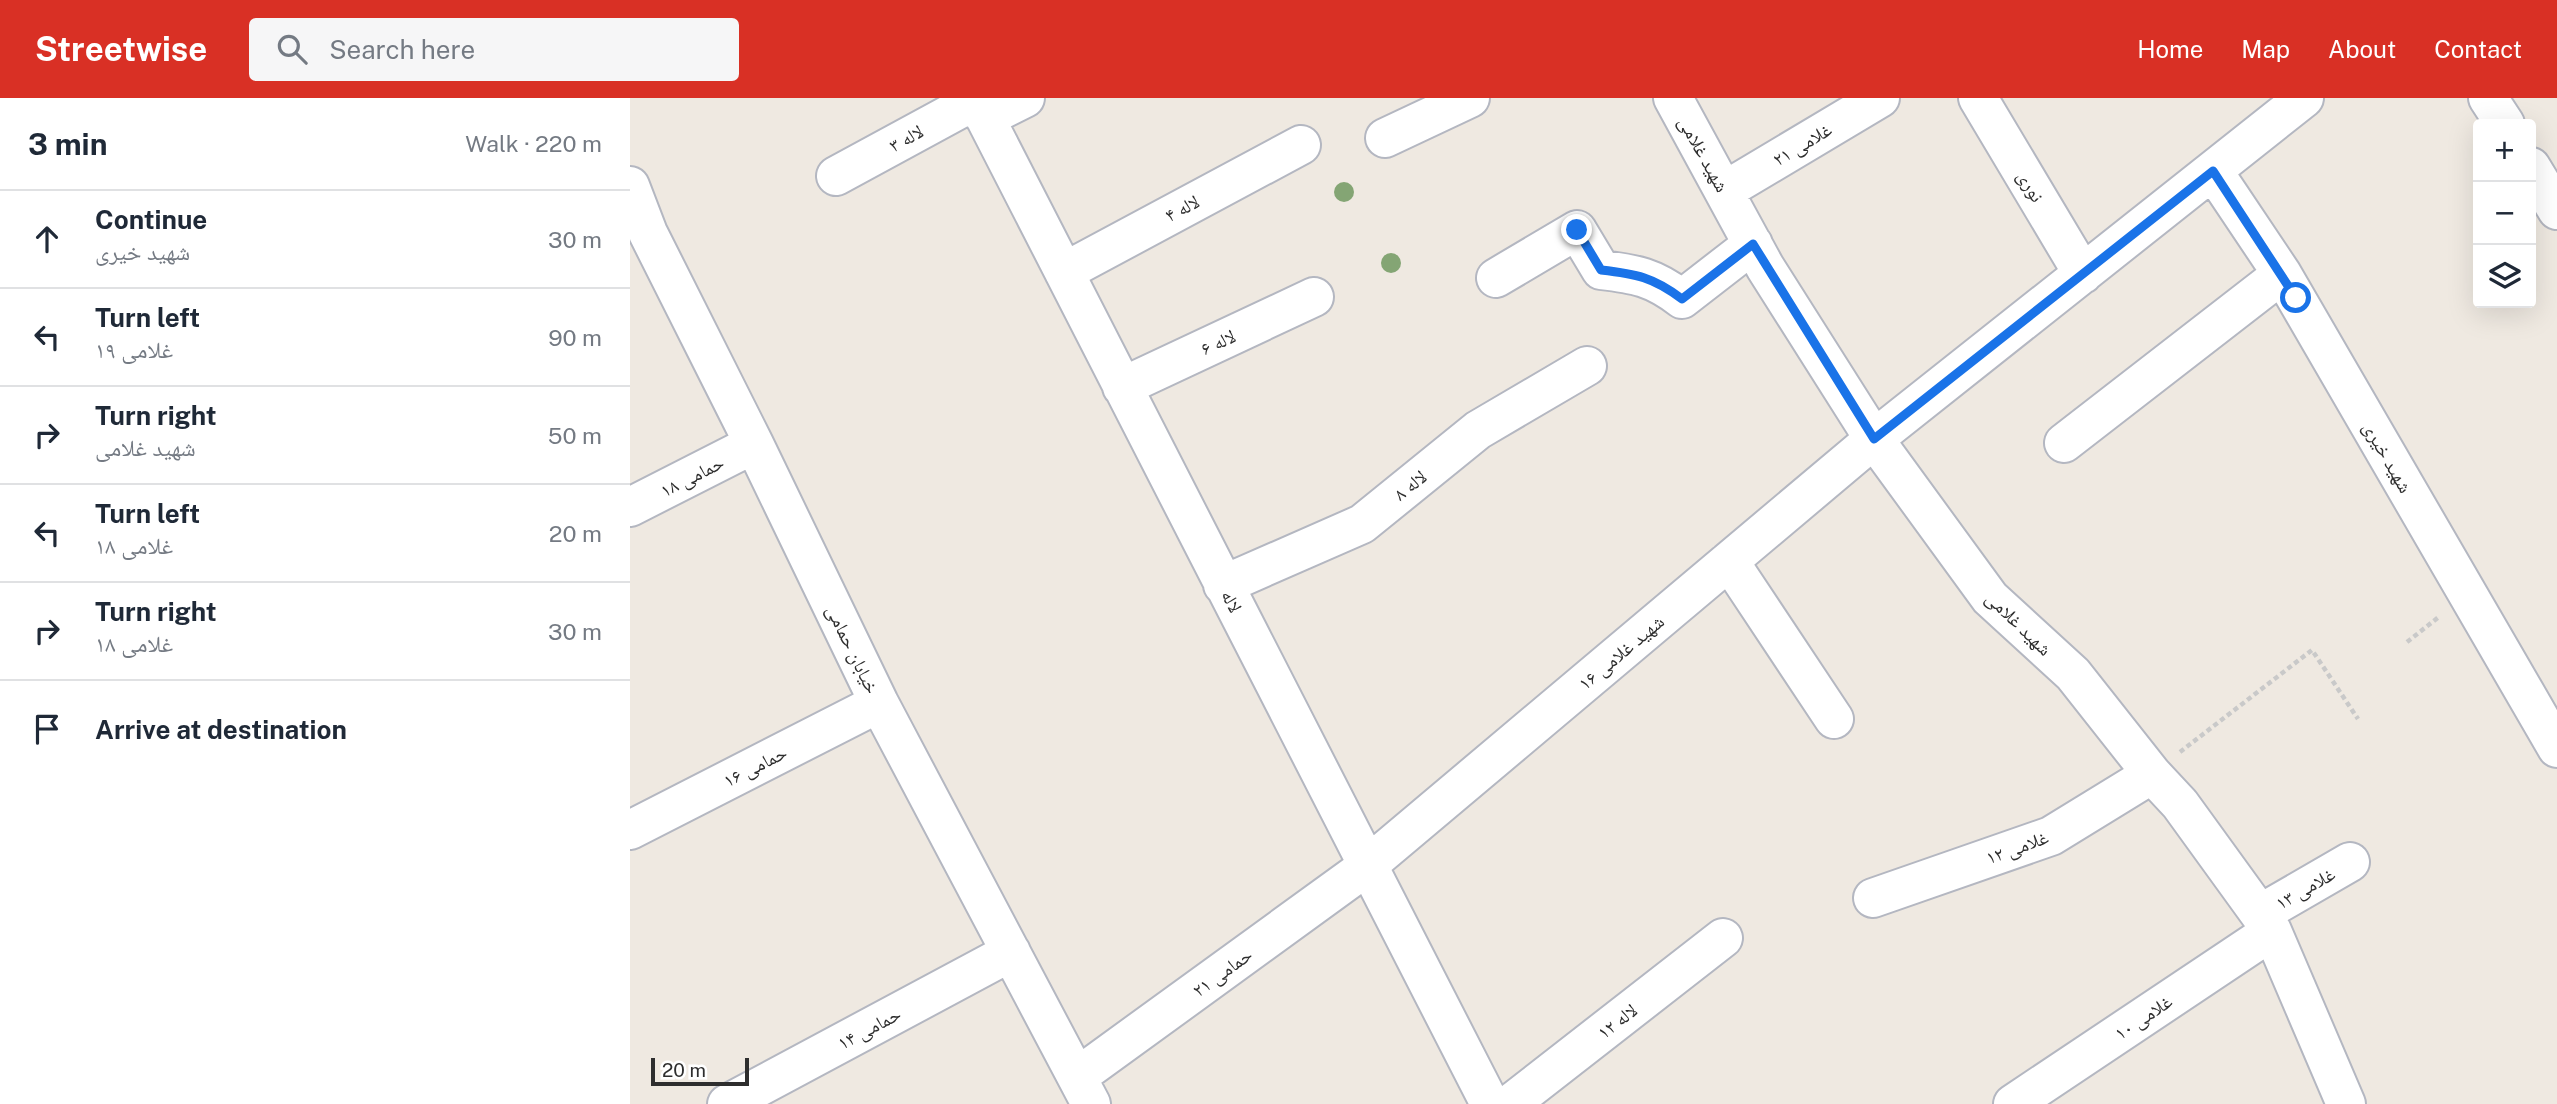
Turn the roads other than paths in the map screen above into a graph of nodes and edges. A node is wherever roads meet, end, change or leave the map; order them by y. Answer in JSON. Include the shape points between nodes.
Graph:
{"nodes":[{"id":1,"x":1026,"y":98,"type":"edge"},
{"id":2,"x":1470,"y":98,"type":"edge"},
{"id":3,"x":1673,"y":98,"type":"edge"},
{"id":4,"x":1880,"y":98,"type":"edge"},
{"id":5,"x":1978,"y":98,"type":"edge"},
{"id":6,"x":2304,"y":98,"type":"edge"},
{"id":7,"x":2488,"y":98,"type":"edge"},
{"id":8,"x":979,"y":105,"type":"edge"},
{"id":9,"x":2502,"y":119,"type":"edge"},
{"id":10,"x":1385,"y":138,"type":"dead end"},
{"id":11,"x":1301,"y":145,"type":"dead end"},
{"id":12,"x":2213,"y":171,"type":"junction"},
{"id":13,"x":2536,"y":175,"type":"edge"},
{"id":14,"x":836,"y":176,"type":"dead end"},
{"id":15,"x":630,"y":186,"type":"edge"},
{"id":16,"x":1724,"y":191,"type":"junction"},
{"id":17,"x":2557,"y":210,"type":"edge"},
{"id":18,"x":639,"y":237,"type":"edge"},
{"id":19,"x":1753,"y":244,"type":"junction"},
{"id":20,"x":1064,"y":272,"type":"junction"},
{"id":21,"x":2083,"y":274,"type":"junction"},
{"id":22,"x":2283,"y":274,"type":"junction"},
{"id":23,"x":1496,"y":278,"type":"dead end"},
{"id":24,"x":1314,"y":297,"type":"dead end"},
{"id":25,"x":1587,"y":366,"type":"dead end"},
{"id":26,"x":1122,"y":387,"type":"junction"},
{"id":27,"x":1874,"y":439,"type":"junction"},
{"id":28,"x":2064,"y":443,"type":"dead end"},
{"id":29,"x":754,"y":444,"type":"junction"},
{"id":30,"x":630,"y":508,"type":"edge"},
{"id":31,"x":1729,"y":561,"type":"junction"},
{"id":32,"x":1223,"y":585,"type":"junction"},
{"id":33,"x":879,"y":703,"type":"junction"},
{"id":34,"x":1834,"y":719,"type":"dead end"},
{"id":35,"x":2557,"y":748,"type":"edge"},
{"id":36,"x":2152,"y":774,"type":"junction"},
{"id":37,"x":630,"y":830,"type":"edge"},
{"id":38,"x":2350,"y":862,"type":"dead end"},
{"id":39,"x":1367,"y":866,"type":"junction"},
{"id":40,"x":1872,"y":898,"type":"dead end"},
{"id":41,"x":2266,"y":922,"type":"junction"},
{"id":42,"x":1723,"y":938,"type":"dead end"},
{"id":43,"x":1011,"y":952,"type":"junction"},
{"id":44,"x":1084,"y":1091,"type":"edge"},
{"id":45,"x":727,"y":1104,"type":"edge"},
{"id":46,"x":1490,"y":1104,"type":"edge"},
{"id":47,"x":1510,"y":1104,"type":"edge"},
{"id":48,"x":2013,"y":1104,"type":"edge"},
{"id":49,"x":2346,"y":1104,"type":"edge"}],
"edges":[{"from":1,"to":8,"type":"street","name":"لاله ۳"},
{"from":2,"to":10,"type":"street"},
{"from":3,"to":16,"type":"street","name":"شهید غلامی"},
{"from":4,"to":16,"type":"street","name":"غلامی ۲۱"},
{"from":5,"to":21,"type":"street","name":"نوری"},
{"from":6,"to":12,"type":"street","name":"شهید غلامی ۱۶"},
{"from":7,"to":9,"type":"street"},
{"from":8,"to":14,"type":"street","name":"لاله ۳"},
{"from":8,"to":20,"type":"street","name":"لاله"},
{"from":11,"to":20,"type":"street","name":"لاله ۴"},
{"from":12,"to":21,"type":"street","name":"شهید غلامی ۱۶"},
{"from":12,"to":22,"type":"street","name":"شهید خیری"},
{"from":13,"to":17,"type":"street"},
{"from":15,"to":18,"type":"street","name":"خیابان حمامی"},
{"from":16,"to":19,"type":"street","name":"شهید غلامی"},
{"from":18,"to":29,"type":"street","name":"خیابان حمامی"},
{"from":19,"to":23,"type":"street","via":[[1682,299],[1638,274],[1601,270],[1577,230]]},
{"from":19,"to":27,"type":"street","name":"شهید غلامی"},
{"from":20,"to":26,"type":"street","name":"لاله"},
{"from":21,"to":27,"type":"street","name":"شهید غلامی ۱۶"},
{"from":22,"to":28,"type":"street"},
{"from":22,"to":35,"type":"street","name":"شهید خیری"},
{"from":24,"to":26,"type":"street","name":"لاله ۶"},
{"from":25,"to":32,"type":"street","name":"لاله ۸","via":[[1478,430],[1362,524]]},
{"from":26,"to":32,"type":"street","name":"لاله"},
{"from":27,"to":31,"type":"street","name":"شهید غلامی ۱۶"},
{"from":27,"to":36,"type":"street","name":"شهید غلامی","via":[[1990,598],[2073,674]]},
{"from":29,"to":30,"type":"street","name":"حمامی ۱۸"},
{"from":29,"to":33,"type":"street","name":"خیابان حمامی"},
{"from":31,"to":34,"type":"street"},
{"from":31,"to":39,"type":"street","name":"شهید غلامی ۱۶"},
{"from":32,"to":39,"type":"street","name":"لاله"},
{"from":33,"to":37,"type":"street","name":"حمامی ۱۶"},
{"from":33,"to":43,"type":"street","name":"خیابان حمامی"},
{"from":36,"to":40,"type":"street","name":"غلامی ۱۲","via":[[2051,836]]},
{"from":36,"to":41,"type":"street","name":"شهید غلامی","via":[[2180,804]]},
{"from":38,"to":41,"type":"street","name":"غلامی ۱۳"},
{"from":39,"to":44,"type":"street","name":"حمامی ۲۱"},
{"from":39,"to":46,"type":"street","name":"لاله"},
{"from":41,"to":48,"type":"street","name":"غلامی ۱۰"},
{"from":41,"to":49,"type":"street","name":"شهید غلامی"},
{"from":42,"to":47,"type":"street","name":"لاله ۱۲"},
{"from":43,"to":44,"type":"street","name":"خیابان حمامی"},
{"from":43,"to":45,"type":"street","name":"حمامی ۱۴"}]}
